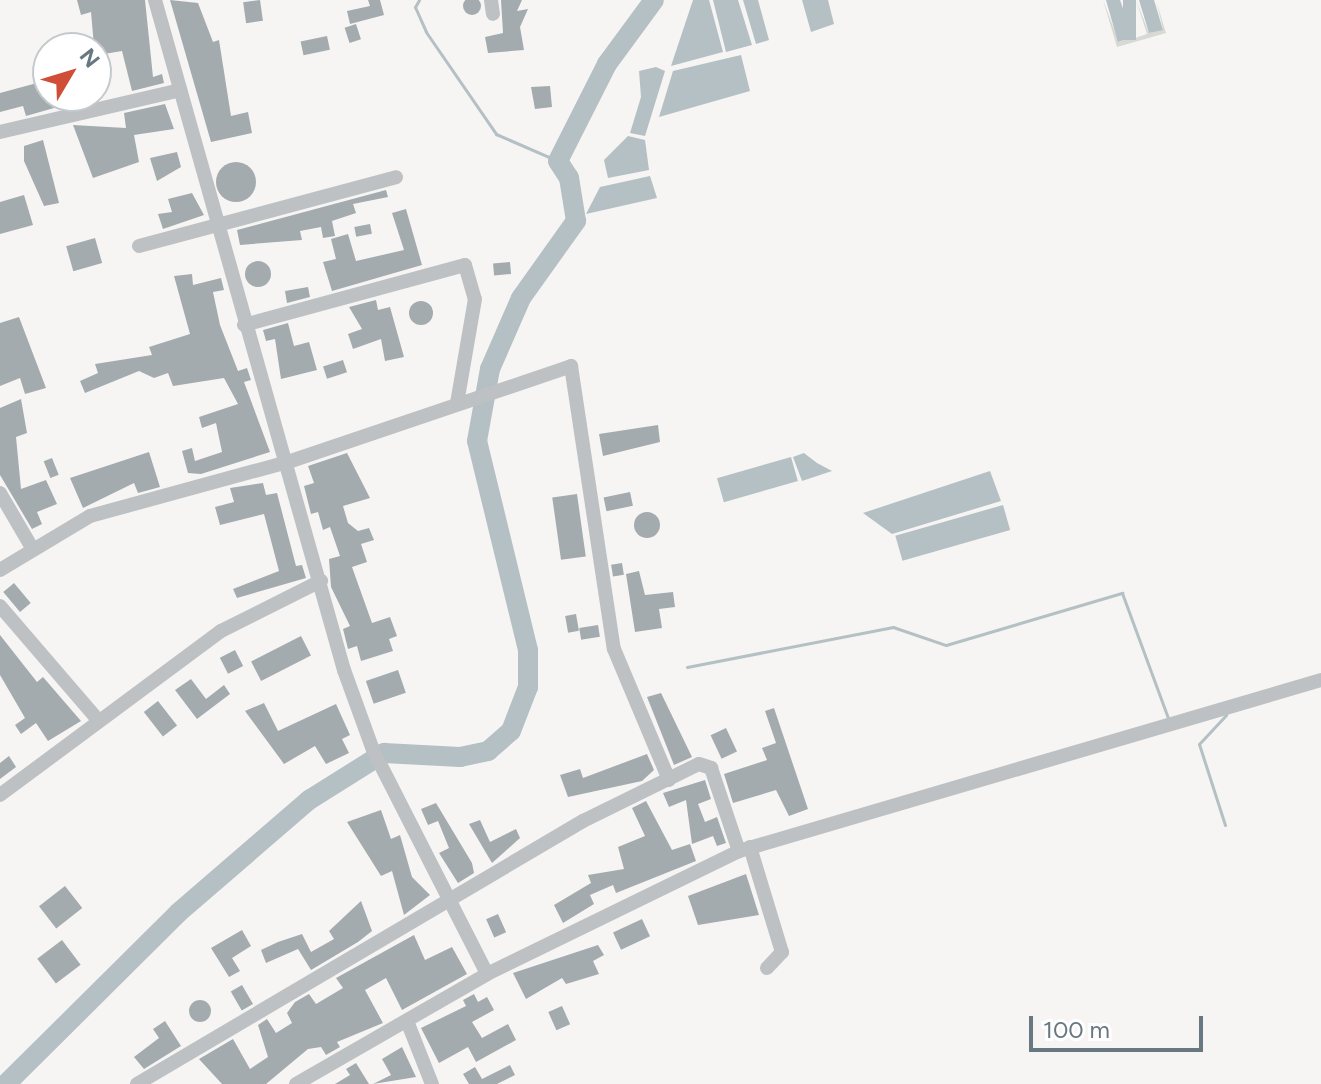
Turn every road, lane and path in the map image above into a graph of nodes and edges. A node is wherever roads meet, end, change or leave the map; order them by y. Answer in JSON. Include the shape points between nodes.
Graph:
{"nodes":[{"id":1,"x":155,"y":0,"type":"edge"},
{"id":2,"x":180,"y":90,"type":"junction"},
{"id":3,"x":0,"y":132,"type":"edge"},
{"id":4,"x":396,"y":177,"type":"dead end"},
{"id":5,"x":216,"y":224,"type":"junction"},
{"id":6,"x":139,"y":246,"type":"dead end"},
{"id":7,"x":244,"y":325,"type":"junction"},
{"id":8,"x":461,"y":402,"type":"junction"},
{"id":9,"x":288,"y":462,"type":"junction"},
{"id":10,"x":0,"y":493,"type":"edge"},
{"id":11,"x":31,"y":546,"type":"junction"},
{"id":12,"x":0,"y":570,"type":"edge"},
{"id":13,"x":321,"y":581,"type":"junction"},
{"id":14,"x":0,"y":606,"type":"edge"},
{"id":15,"x":1321,"y":680,"type":"edge"},
{"id":16,"x":98,"y":720,"type":"junction"},
{"id":17,"x":669,"y":780,"type":"junction"},
{"id":18,"x":0,"y":795,"type":"edge"},
{"id":19,"x":744,"y":849,"type":"junction"},
{"id":20,"x":452,"y":901,"type":"junction"},
{"id":21,"x":767,"y":968,"type":"dead end"},
{"id":22,"x":487,"y":974,"type":"junction"},
{"id":23,"x":407,"y":1021,"type":"junction"},
{"id":24,"x":142,"y":1083,"type":"edge"},
{"id":25,"x":296,"y":1084,"type":"edge"},
{"id":26,"x":432,"y":1084,"type":"edge"}],
"edges":[{"from":1,"to":2,"type":"street"},
{"from":2,"to":3,"type":"street"},
{"from":2,"to":5,"type":"street"},
{"from":4,"to":5,"type":"street"},
{"from":5,"to":6,"type":"street"},
{"from":5,"to":7,"type":"street"},
{"from":7,"to":8,"type":"street","via":[[465,265],[475,299]]},
{"from":7,"to":9,"type":"street"},
{"from":8,"to":9,"type":"street"},
{"from":8,"to":17,"type":"street","via":[[556,365],[576,374],[614,649]]},
{"from":9,"to":11,"type":"street","via":[[90,516]]},
{"from":9,"to":13,"type":"street"},
{"from":10,"to":11,"type":"street"},
{"from":11,"to":12,"type":"street"},
{"from":13,"to":16,"type":"street","via":[[221,631]]},
{"from":13,"to":20,"type":"street","via":[[373,750]]},
{"from":14,"to":16,"type":"street"},
{"from":15,"to":19,"type":"street"},
{"from":16,"to":18,"type":"street"},
{"from":17,"to":19,"type":"street","via":[[709,765]]},
{"from":17,"to":20,"type":"street","via":[[583,821]]},
{"from":19,"to":21,"type":"street","via":[[782,952]]},
{"from":19,"to":22,"type":"street"},
{"from":20,"to":22,"type":"street"},
{"from":20,"to":24,"type":"street"},
{"from":22,"to":23,"type":"street"},
{"from":23,"to":25,"type":"street"},
{"from":23,"to":26,"type":"street"}]}
